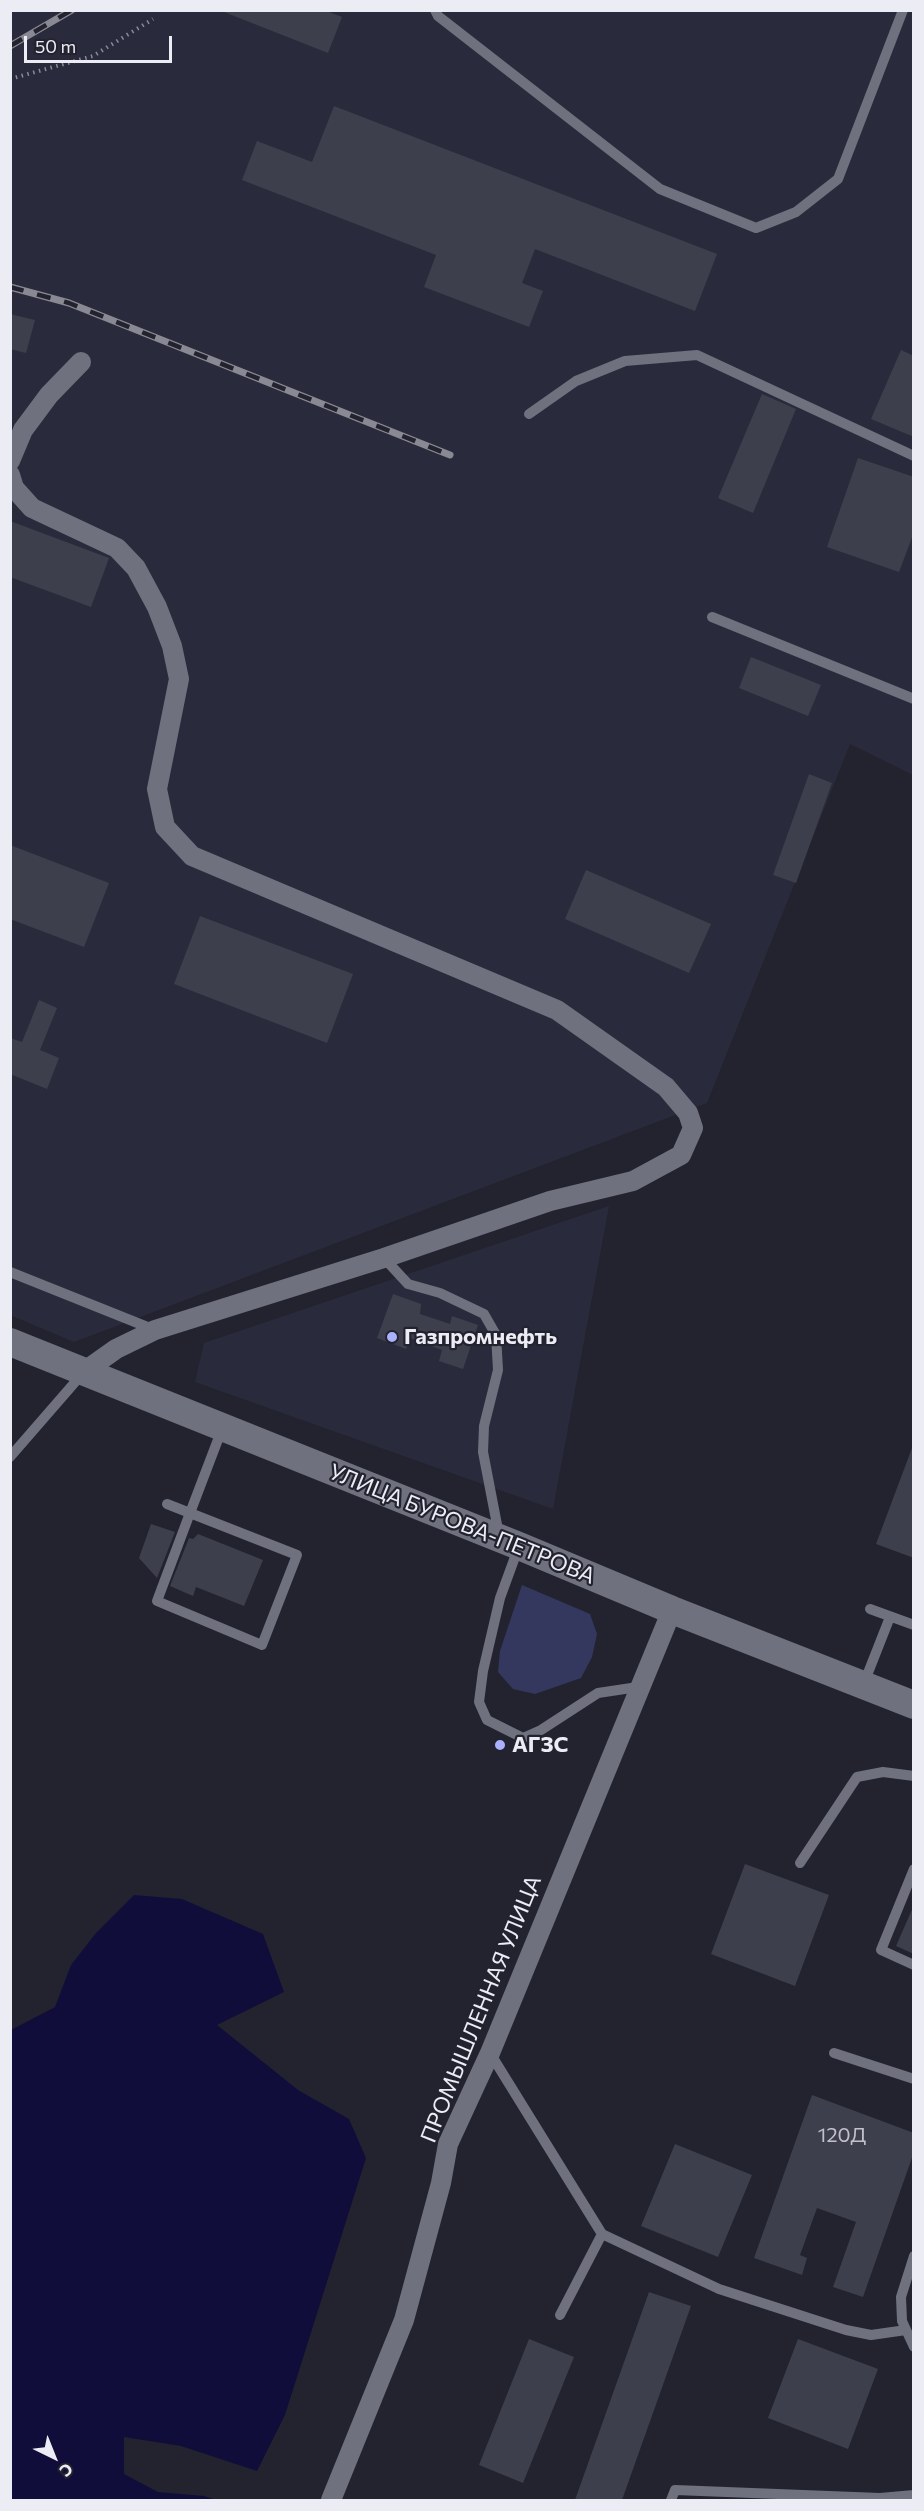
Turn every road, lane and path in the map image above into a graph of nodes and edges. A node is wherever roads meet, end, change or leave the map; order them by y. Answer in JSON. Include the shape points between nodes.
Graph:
{"nodes":[{"id":1,"x":435,"y":10,"type":"edge"},
{"id":2,"x":903,"y":10,"type":"edge"},
{"id":3,"x":153,"y":19,"type":"dead end"},
{"id":4,"x":10,"y":79,"type":"edge"},
{"id":5,"x":81,"y":362,"type":"dead end"},
{"id":6,"x":529,"y":414,"type":"dead end"},
{"id":7,"x":914,"y":456,"type":"edge"},
{"id":8,"x":10,"y":461,"type":"edge"},
{"id":9,"x":10,"y":475,"type":"edge"},
{"id":10,"x":712,"y":617,"type":"dead end"},
{"id":11,"x":914,"y":686,"type":"edge"},
{"id":12,"x":911,"y":698,"type":"edge"},
{"id":13,"x":384,"y":1258,"type":"junction"},
{"id":14,"x":10,"y":1272,"type":"edge"},
{"id":15,"x":155,"y":1330,"type":"junction"},
{"id":16,"x":10,"y":1342,"type":"edge"},
{"id":17,"x":85,"y":1371,"type":"junction"},
{"id":18,"x":223,"y":1426,"type":"junction"},
{"id":19,"x":10,"y":1457,"type":"edge"},
{"id":20,"x":167,"y":1504,"type":"dead end"},
{"id":21,"x":190,"y":1513,"type":"junction"},
{"id":22,"x":509,"y":1542,"type":"junction"},
{"id":23,"x":870,"y":1609,"type":"dead end"},
{"id":24,"x":672,"y":1610,"type":"junction"},
{"id":25,"x":890,"y":1617,"type":"junction"},
{"id":26,"x":914,"y":1625,"type":"edge"},
{"id":27,"x":863,"y":1685,"type":"junction"},
{"id":28,"x":638,"y":1687,"type":"junction"},
{"id":29,"x":914,"y":1705,"type":"edge"},
{"id":30,"x":914,"y":1776,"type":"edge"},
{"id":31,"x":800,"y":1863,"type":"dead end"},
{"id":32,"x":914,"y":1869,"type":"edge"},
{"id":33,"x":914,"y":1965,"type":"edge"},
{"id":34,"x":490,"y":2053,"type":"junction"},
{"id":35,"x":834,"y":2054,"type":"dead end"},
{"id":36,"x":914,"y":2079,"type":"edge"},
{"id":37,"x":602,"y":2234,"type":"junction"},
{"id":38,"x":914,"y":2256,"type":"edge"},
{"id":39,"x":560,"y":2315,"type":"dead end"},
{"id":40,"x":906,"y":2330,"type":"junction"},
{"id":41,"x":914,"y":2347,"type":"edge"},
{"id":42,"x":914,"y":2495,"type":"edge"},
{"id":43,"x":331,"y":2500,"type":"edge"},
{"id":44,"x":671,"y":2500,"type":"edge"}],
"edges":[{"from":1,"to":2,"type":"lane","via":[[660,189],[756,228],[796,212],[838,179]]},
{"from":3,"to":4,"type":"path","via":[[93,56]]},
{"from":5,"to":8,"type":"street","via":[[23,430]]},
{"from":6,"to":7,"type":"lane","via":[[576,381],[625,361],[698,355]]},
{"from":9,"to":13,"type":"street","via":[[14,488],[32,508],[117,548],[136,568],[157,607],[179,679],[157,789],[165,826],[192,856],[557,1010],[666,1087],[688,1113],[693,1128],[681,1155],[633,1181],[550,1202]]},
{"from":10,"to":12,"type":"lane"},
{"from":11,"to":12,"type":"lane"},
{"from":13,"to":15,"type":"street"},
{"from":13,"to":22,"type":"lane","via":[[408,1284],[440,1293],[484,1314],[496,1335],[498,1370],[484,1426],[483,1452]]},
{"from":14,"to":15,"type":"lane"},
{"from":15,"to":17,"type":"street","via":[[116,1349]]},
{"from":16,"to":17,"type":"main road","name":"УЛИЦА БУРОВА-ПЕТРОВА"},
{"from":17,"to":18,"type":"main road","name":"УЛИЦА БУРОВА-ПЕТРОВА"},
{"from":17,"to":19,"type":"lane"},
{"from":18,"to":21,"type":"lane"},
{"from":18,"to":22,"type":"main road","name":"УЛИЦА БУРОВА-ПЕТРОВА"},
{"from":20,"to":21,"type":"lane"},
{"from":21,"to":21,"type":"lane","via":[[157,1600],[262,1645],[297,1555]]},
{"from":22,"to":24,"type":"main road","name":"УЛИЦА БУРОВА-ПЕТРОВА"},
{"from":22,"to":28,"type":"lane","via":[[479,1702],[487,1720],[523,1738],[598,1693]]},
{"from":23,"to":25,"type":"lane"},
{"from":24,"to":27,"type":"main road","name":"УЛИЦА БУРОВА-ПЕТРОВА"},
{"from":24,"to":28,"type":"street","name":"ПРОМЫШЛЕННАЯ УЛИЦА"},
{"from":25,"to":26,"type":"lane"},
{"from":25,"to":27,"type":"lane"},
{"from":27,"to":29,"type":"main road","name":"УЛИЦА БУРОВА-ПЕТРОВА"},
{"from":28,"to":34,"type":"street","name":"ПРОМЫШЛЕННАЯ УЛИЦА"},
{"from":30,"to":31,"type":"lane","via":[[883,1772],[857,1777]]},
{"from":32,"to":33,"type":"lane","via":[[880,1950]]},
{"from":34,"to":37,"type":"lane"},
{"from":34,"to":43,"type":"street","name":"ПРОМЫШЛЕННАЯ УЛИЦА","via":[[448,2144],[404,2320]]},
{"from":35,"to":36,"type":"lane"},
{"from":37,"to":39,"type":"lane"},
{"from":37,"to":40,"type":"lane","via":[[719,2289],[835,2327],[871,2335]]},
{"from":38,"to":40,"type":"lane","via":[[901,2297]]},
{"from":40,"to":41,"type":"lane"},
{"from":42,"to":44,"type":"lane","via":[[880,2498],[675,2490]]}]}
